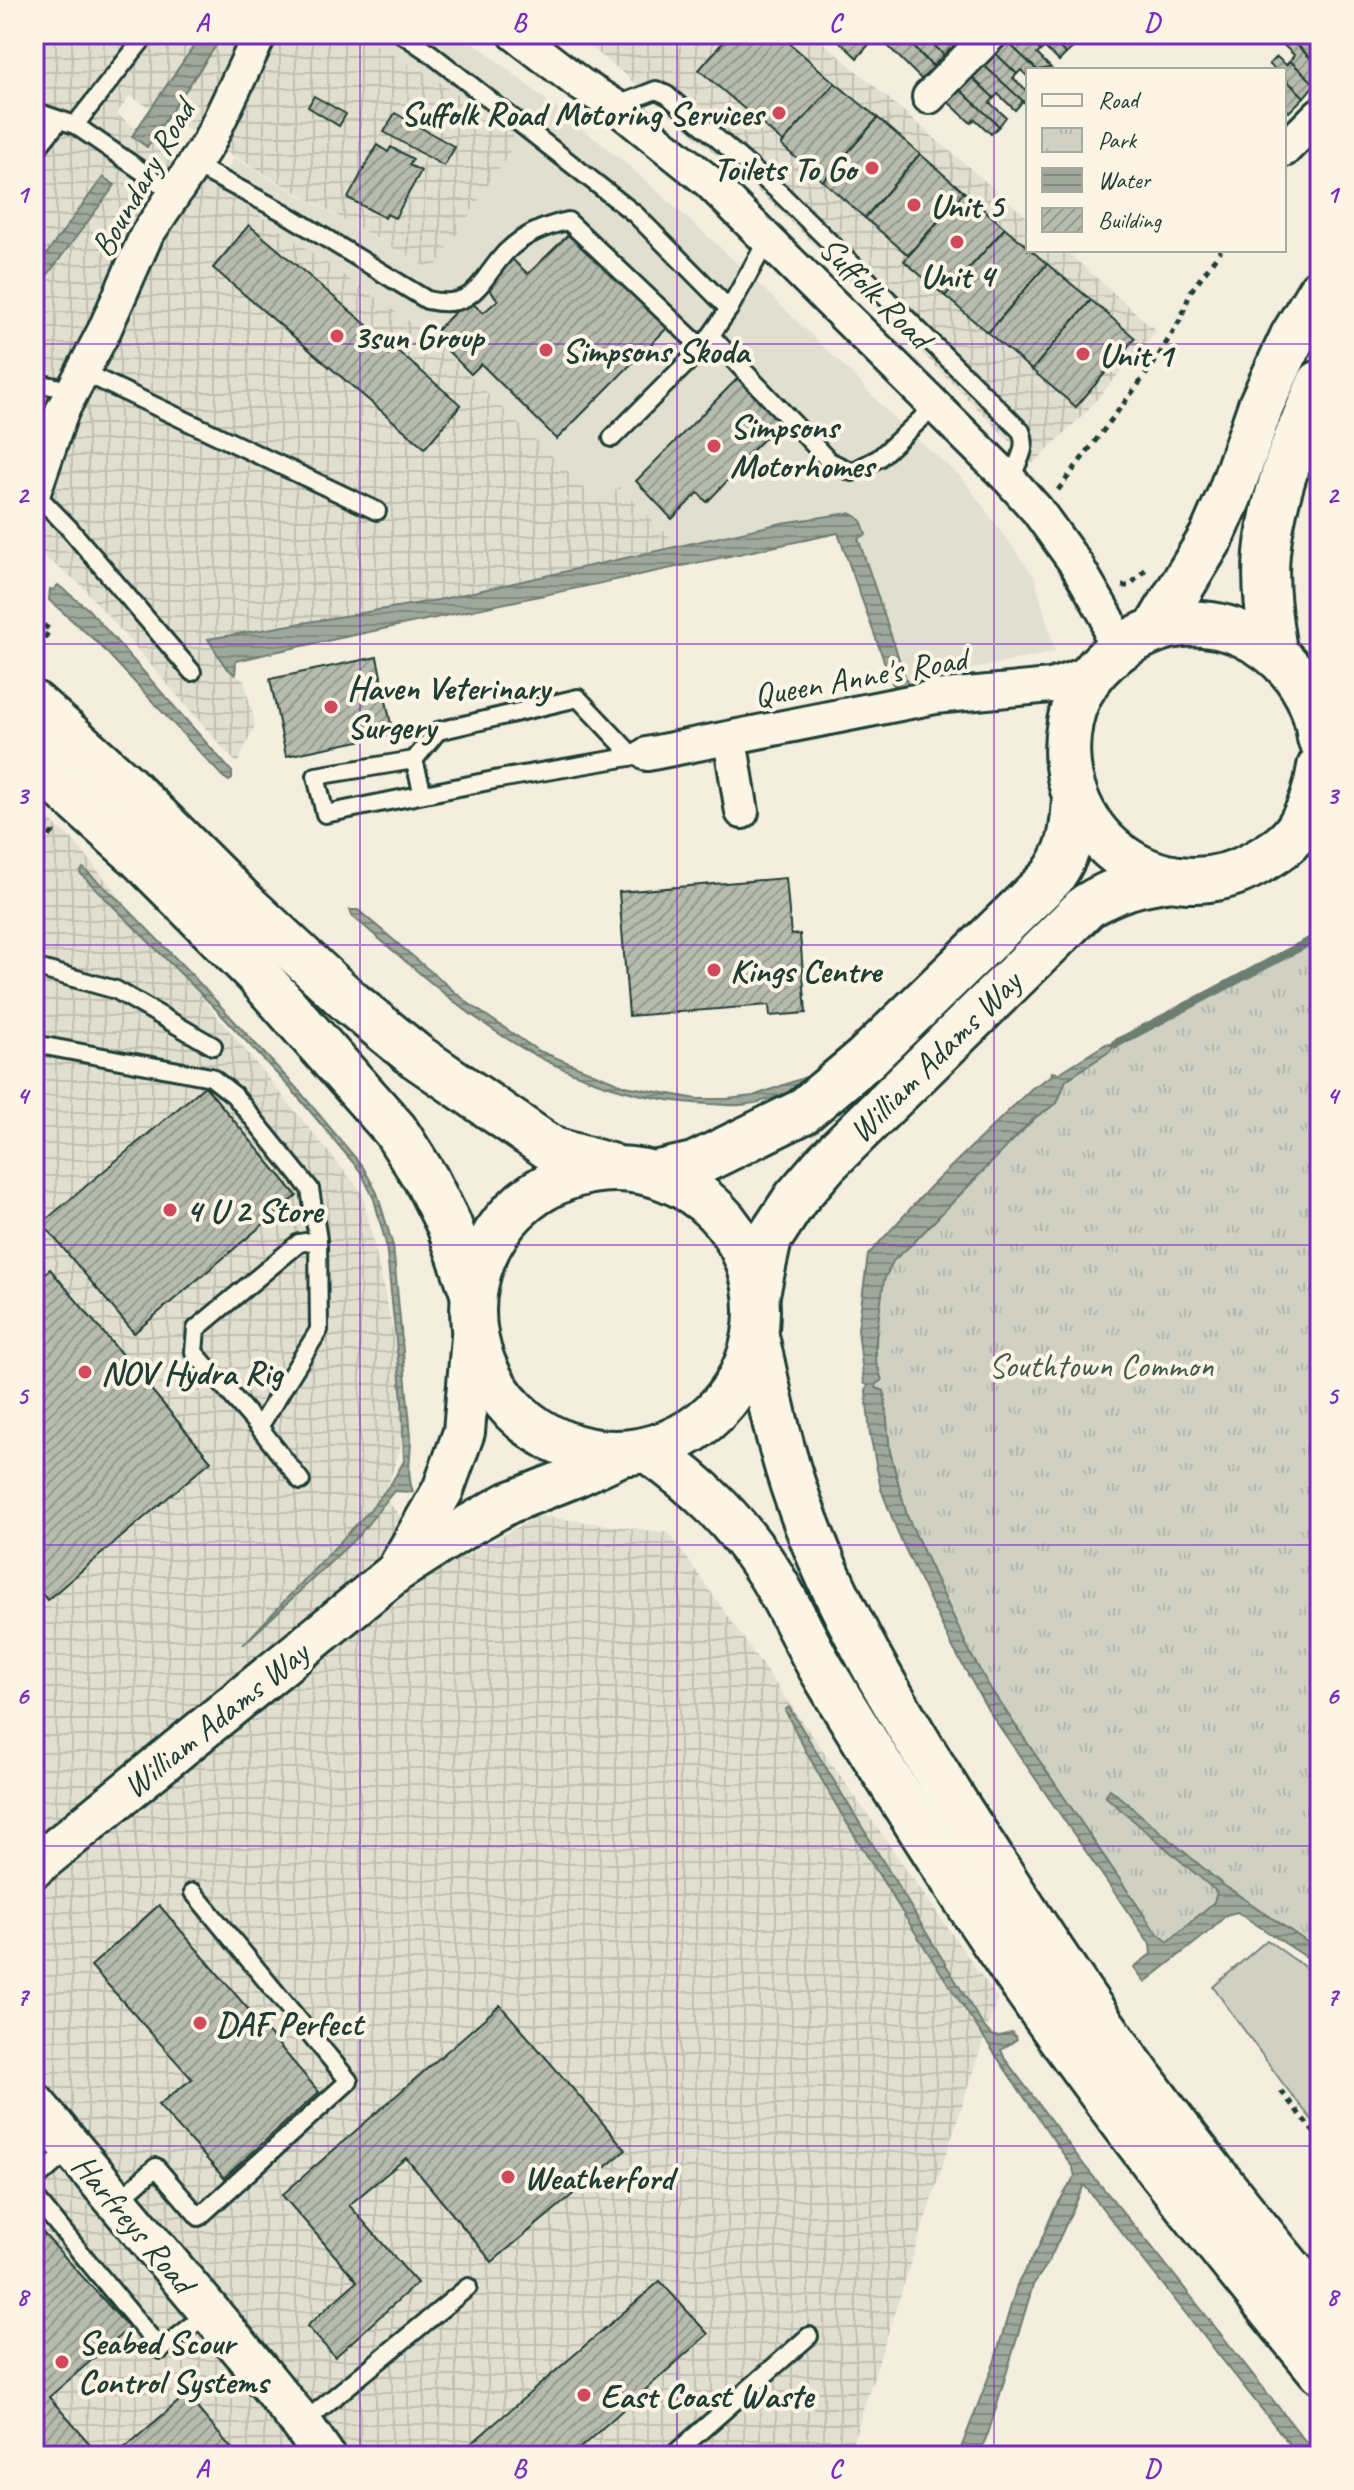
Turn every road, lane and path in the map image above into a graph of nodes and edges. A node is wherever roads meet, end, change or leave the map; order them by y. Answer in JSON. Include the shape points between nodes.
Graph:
{"nodes":[{"id":1,"x":147,"y":34,"type":"edge"},
{"id":2,"x":260,"y":34,"type":"edge"},
{"id":3,"x":402,"y":34,"type":"edge"},
{"id":4,"x":515,"y":34,"type":"edge"},
{"id":5,"x":991,"y":34,"type":"edge"},
{"id":6,"x":929,"y":97,"type":"dead end"},
{"id":7,"x":615,"y":106,"type":"junction"},
{"id":8,"x":34,"y":111,"type":"edge"},
{"id":9,"x":1320,"y":114,"type":"edge"},
{"id":10,"x":67,"y":122,"type":"junction"},
{"id":11,"x":1286,"y":148,"type":"edge"},
{"id":12,"x":34,"y":152,"type":"edge"},
{"id":13,"x":194,"y":165,"type":"junction"},
{"id":14,"x":175,"y":194,"type":"junction"},
{"id":15,"x":768,"y":239,"type":"junction"},
{"id":16,"x":1220,"y":252,"type":"edge"},
{"id":17,"x":1320,"y":291,"type":"edge"},
{"id":18,"x":729,"y":309,"type":"junction"},
{"id":19,"x":706,"y":342,"type":"junction"},
{"id":20,"x":78,"y":381,"type":"junction"},
{"id":21,"x":34,"y":382,"type":"edge"},
{"id":22,"x":1320,"y":383,"type":"edge"},
{"id":23,"x":936,"y":405,"type":"junction"},
{"id":24,"x":612,"y":438,"type":"dead end"},
{"id":25,"x":1010,"y":480,"type":"junction"},
{"id":26,"x":34,"y":492,"type":"edge"},
{"id":27,"x":1054,"y":496,"type":"dead end"},
{"id":28,"x":377,"y":511,"type":"dead end"},
{"id":29,"x":1156,"y":557,"type":"dead end"},
{"id":30,"x":1115,"y":587,"type":"dead end"},
{"id":31,"x":34,"y":618,"type":"edge"},
{"id":32,"x":1156,"y":629,"type":"junction"},
{"id":33,"x":34,"y":633,"type":"edge"},
{"id":34,"x":1274,"y":651,"type":"junction"},
{"id":35,"x":1100,"y":665,"type":"junction"},
{"id":36,"x":192,"y":672,"type":"dead end"},
{"id":37,"x":1004,"y":689,"type":"junction"},
{"id":38,"x":1313,"y":694,"type":"edge"},
{"id":39,"x":34,"y":704,"type":"edge"},
{"id":40,"x":1320,"y":738,"type":"edge"},
{"id":41,"x":730,"y":739,"type":"junction"},
{"id":42,"x":1066,"y":740,"type":"junction"},
{"id":43,"x":640,"y":754,"type":"junction"},
{"id":44,"x":414,"y":760,"type":"junction"},
{"id":45,"x":34,"y":762,"type":"edge"},
{"id":46,"x":1320,"y":767,"type":"edge"},
{"id":47,"x":423,"y":794,"type":"junction"},
{"id":48,"x":1075,"y":799,"type":"junction"},
{"id":49,"x":742,"y":812,"type":"dead end"},
{"id":50,"x":34,"y":817,"type":"edge"},
{"id":51,"x":1310,"y":820,"type":"edge"},
{"id":52,"x":34,"y":836,"type":"edge"},
{"id":53,"x":1171,"y":878,"type":"junction"},
{"id":54,"x":34,"y":967,"type":"edge"},
{"id":55,"x":34,"y":1044,"type":"edge"},
{"id":56,"x":213,"y":1046,"type":"dead end"},
{"id":57,"x":637,"y":1171,"type":"junction"},
{"id":58,"x":318,"y":1240,"type":"junction"},
{"id":59,"x":473,"y":1309,"type":"junction"},
{"id":60,"x":756,"y":1315,"type":"junction"},
{"id":61,"x":259,"y":1427,"type":"junction"},
{"id":62,"x":637,"y":1452,"type":"junction"},
{"id":63,"x":301,"y":1481,"type":"dead end"},
{"id":64,"x":396,"y":1572,"type":"junction"},
{"id":65,"x":34,"y":1867,"type":"edge"},
{"id":66,"x":193,"y":1892,"type":"dead end"},
{"id":67,"x":1281,"y":2091,"type":"dead end"},
{"id":68,"x":34,"y":2103,"type":"edge"},
{"id":69,"x":1320,"y":2140,"type":"edge"},
{"id":70,"x":72,"y":2148,"type":"junction"},
{"id":71,"x":34,"y":2181,"type":"edge"},
{"id":72,"x":34,"y":2196,"type":"edge"},
{"id":73,"x":117,"y":2202,"type":"junction"},
{"id":74,"x":468,"y":2287,"type":"dead end"},
{"id":75,"x":1320,"y":2306,"type":"edge"},
{"id":76,"x":209,"y":2312,"type":"junction"},
{"id":77,"x":809,"y":2336,"type":"dead end"},
{"id":78,"x":1320,"y":2370,"type":"edge"},
{"id":79,"x":302,"y":2424,"type":"junction"},
{"id":80,"x":324,"y":2456,"type":"edge"},
{"id":81,"x":672,"y":2456,"type":"edge"}],
"edges":[{"from":1,"to":10,"type":"lane"},
{"from":2,"to":13,"type":"street","name":"Boundary Road"},
{"from":3,"to":18,"type":"lane","via":[[635,214]]},
{"from":4,"to":7,"type":"street","name":"Suffolk Road"},
{"from":5,"to":6,"type":"street"},
{"from":7,"to":15,"type":"street","name":"Suffolk Road","via":[[708,181]]},
{"from":7,"to":25,"type":"lane","via":[[656,90],[667,95],[779,192],[1021,431],[1024,450]]},
{"from":8,"to":10,"type":"lane"},
{"from":9,"to":11,"type":"street"},
{"from":10,"to":12,"type":"lane"},
{"from":10,"to":14,"type":"lane"},
{"from":13,"to":14,"type":"street","name":"Boundary Road"},
{"from":13,"to":19,"type":"lane","via":[[427,300],[445,304],[471,295],[525,237],[568,221]]},
{"from":14,"to":20,"type":"street","name":"Boundary Road","via":[[146,236]]},
{"from":15,"to":18,"type":"lane"},
{"from":15,"to":23,"type":"street","name":"Suffolk Road"},
{"from":16,"to":27,"type":"path","via":[[1191,291],[1153,365]]},
{"from":17,"to":32,"type":"main road","via":[[1261,405],[1212,536]]},
{"from":18,"to":19,"type":"lane"},
{"from":19,"to":23,"type":"lane","via":[[829,461],[852,472],[879,458]]},
{"from":19,"to":24,"type":"lane"},
{"from":20,"to":21,"type":"lane"},
{"from":20,"to":26,"type":"street","name":"Boundary Road"},
{"from":20,"to":28,"type":"lane"},
{"from":22,"to":34,"type":"main road","via":[[1282,476],[1267,552],[1266,599]]},
{"from":23,"to":25,"type":"street","name":"Suffolk Road"},
{"from":25,"to":35,"type":"street","name":"Suffolk Road","via":[[1076,564],[1108,619],[1111,641]]},
{"from":26,"to":36,"type":"lane"},
{"from":29,"to":30,"type":"path","via":[[1129,586]]},
{"from":31,"to":33,"type":"path","via":[[50,630],[43,640]]},
{"from":32,"to":34,"type":"main road","via":[[1218,626]]},
{"from":32,"to":35,"type":"main road","via":[[1129,641]]},
{"from":34,"to":38,"type":"main road"},
{"from":35,"to":37,"type":"street","name":"Queen Anne's Road","via":[[1051,686]]},
{"from":35,"to":42,"type":"main road","via":[[1080,692]]},
{"from":37,"to":41,"type":"street","name":"Queen Anne's Road","via":[[935,697]]},
{"from":37,"to":42,"type":"street","name":"Queen Anne's Road","via":[[1049,710]]},
{"from":38,"to":40,"type":"main road"},
{"from":39,"to":57,"type":"main road","via":[[351,1003],[416,1056],[553,1150]]},
{"from":41,"to":43,"type":"street","name":"Queen Anne's Road"},
{"from":41,"to":49,"type":"street","name":"Queen Anne's Road"},
{"from":42,"to":48,"type":"main road"},
{"from":43,"to":44,"type":"lane","via":[[578,698],[438,731]]},
{"from":43,"to":47,"type":"lane"},
{"from":44,"to":47,"type":"lane"},
{"from":44,"to":47,"type":"lane","via":[[316,776],[325,814]]},
{"from":45,"to":59,"type":"main road","via":[[139,856],[256,973],[395,1130],[449,1225]]},
{"from":46,"to":51,"type":"main road"},
{"from":48,"to":53,"type":"main road","via":[[1097,836],[1130,863]]},
{"from":48,"to":57,"type":"main road","name":"William Adams Way","via":[[1073,832],[1065,859],[1052,877],[865,1059],[802,1112],[694,1165]]},
{"from":50,"to":52,"type":"path","via":[[53,832],[43,843]]},
{"from":51,"to":53,"type":"main road","via":[[1281,849],[1245,869],[1209,879]]},
{"from":53,"to":60,"type":"main road","name":"William Adams Way","via":[[1134,884],[1087,906],[827,1162],[769,1239]]},
{"from":54,"to":56,"type":"lane","via":[[116,990]]},
{"from":55,"to":58,"type":"lane","via":[[211,1077],[234,1095],[310,1189]]},
{"from":57,"to":59,"type":"main road","via":[[578,1173],[539,1190],[508,1217],[485,1252]]},
{"from":57,"to":60,"type":"main road","via":[[692,1191],[724,1218],[746,1254]]},
{"from":58,"to":61,"type":"lane","via":[[319,1330]]},
{"from":58,"to":61,"type":"lane","via":[[299,1243],[196,1329],[194,1352]]},
{"from":59,"to":62,"type":"main road","via":[[481,1361],[498,1393],[523,1420],[554,1440],[589,1451]]},
{"from":59,"to":64,"type":"street","name":"William Adams Way","via":[[464,1432],[443,1490]]},
{"from":60,"to":62,"type":"main road","via":[[743,1375],[719,1409],[686,1435]]},
{"from":60,"to":75,"type":"main road","via":[[797,1499],[826,1572],[916,1739],[1108,2034]]},
{"from":61,"to":63,"type":"lane"},
{"from":62,"to":64,"type":"street","name":"William Adams Way","via":[[508,1503]]},
{"from":62,"to":78,"type":"main road","via":[[689,1479],[737,1527],[957,1887],[1069,2049]]},
{"from":64,"to":65,"type":"street","name":"William Adams Way"},
{"from":66,"to":73,"type":"lane","via":[[349,2081],[199,2217],[156,2167]]},
{"from":67,"to":69,"type":"path"},
{"from":68,"to":70,"type":"street","name":"Harfreys Road"},
{"from":70,"to":71,"type":"lane"},
{"from":70,"to":73,"type":"street","name":"Harfreys Road"},
{"from":72,"to":76,"type":"lane","via":[[161,2350]]},
{"from":73,"to":76,"type":"street","name":"Harfreys Road"},
{"from":74,"to":79,"type":"lane"},
{"from":76,"to":79,"type":"street","name":"Harfreys Road"},
{"from":77,"to":81,"type":"lane"},
{"from":79,"to":80,"type":"street","name":"Harfreys Road"}]}
